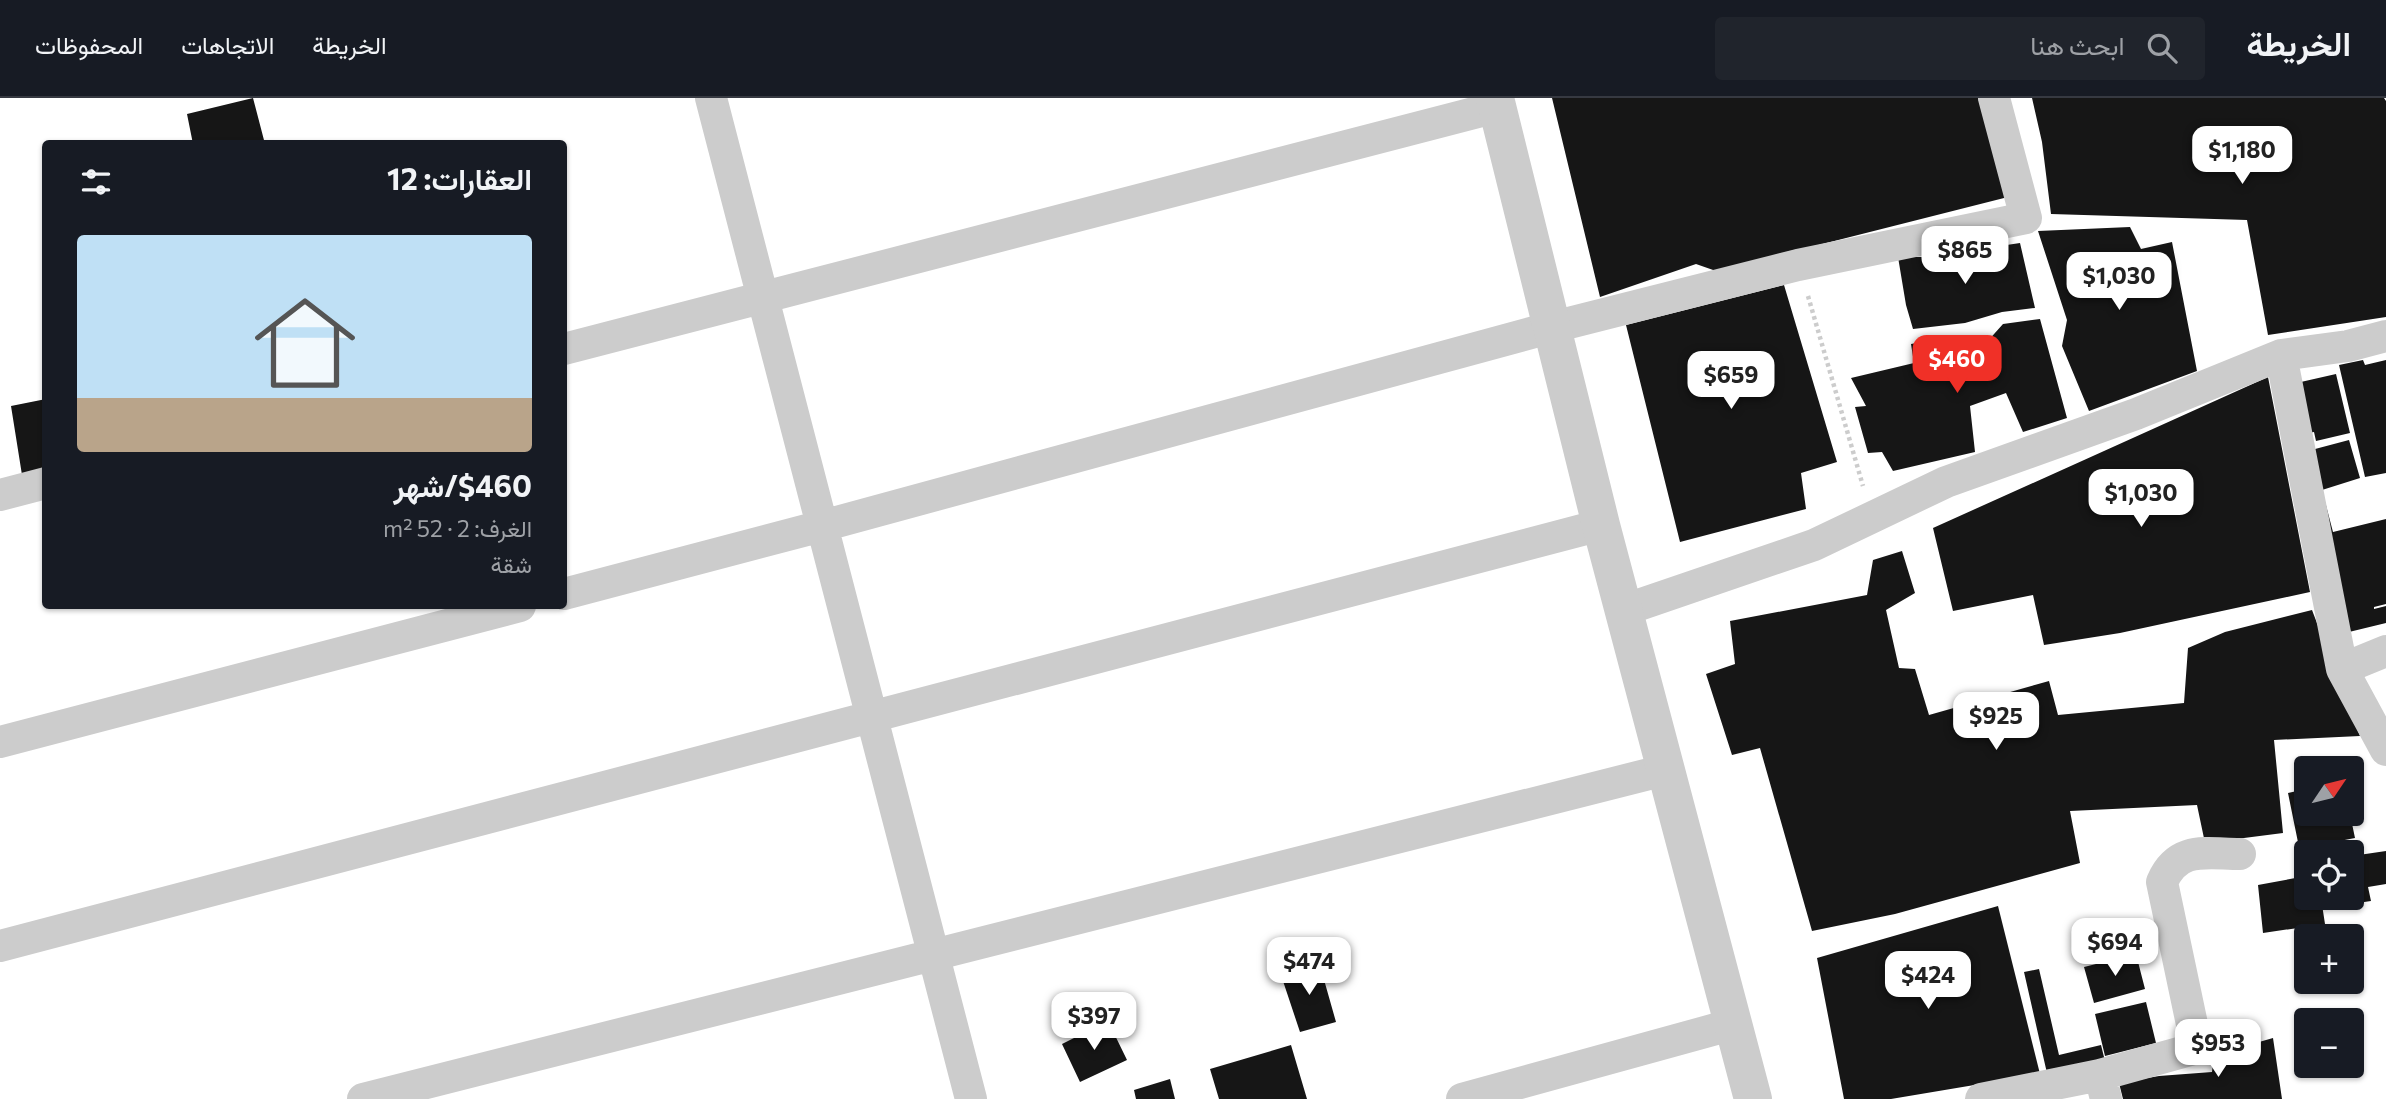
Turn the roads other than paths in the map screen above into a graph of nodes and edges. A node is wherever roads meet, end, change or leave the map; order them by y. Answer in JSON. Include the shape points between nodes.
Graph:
{"nodes":[{"id":1,"x":711,"y":98,"type":"edge"},
{"id":2,"x":1994,"y":98,"type":"edge"},
{"id":3,"x":1496,"y":103,"type":"edge"},
{"id":4,"x":762,"y":298,"type":"junction"},
{"id":5,"x":1553,"y":327,"type":"junction"},
{"id":6,"x":2386,"y":337,"type":"edge"},
{"id":7,"x":567,"y":348,"type":"edge"},
{"id":8,"x":2281,"y":355,"type":"junction"},
{"id":9,"x":42,"y":484,"type":"edge"},
{"id":10,"x":0,"y":495,"type":"edge"},
{"id":11,"x":822,"y":526,"type":"junction"},
{"id":12,"x":1601,"y":526,"type":"junction"},
{"id":13,"x":567,"y":593,"type":"edge"},
{"id":14,"x":509,"y":609,"type":"edge"},
{"id":15,"x":1624,"y":610,"type":"junction"},
{"id":16,"x":2386,"y":651,"type":"edge"},
{"id":17,"x":2342,"y":669,"type":"junction"},
{"id":18,"x":872,"y":717,"type":"junction"},
{"id":19,"x":0,"y":742,"type":"edge"},
{"id":20,"x":2386,"y":750,"type":"edge"},
{"id":21,"x":1665,"y":770,"type":"junction"},
{"id":22,"x":2240,"y":854,"type":"dead end"},
{"id":23,"x":0,"y":946,"type":"edge"},
{"id":24,"x":934,"y":955,"type":"junction"},
{"id":25,"x":1734,"y":1024,"type":"junction"},
{"id":26,"x":2103,"y":1087,"type":"edge"},
{"id":27,"x":363,"y":1099,"type":"edge"},
{"id":28,"x":971,"y":1099,"type":"edge"},
{"id":29,"x":1462,"y":1099,"type":"edge"},
{"id":30,"x":1753,"y":1099,"type":"edge"},
{"id":31,"x":1981,"y":1099,"type":"edge"}],
"edges":[{"from":1,"to":4,"type":"street"},
{"from":2,"to":5,"type":"street","via":[[2026,218],[1798,265]]},
{"from":3,"to":4,"type":"street"},
{"from":3,"to":5,"type":"street"},
{"from":4,"to":7,"type":"street"},
{"from":4,"to":11,"type":"street"},
{"from":5,"to":11,"type":"street"},
{"from":5,"to":12,"type":"street"},
{"from":6,"to":8,"type":"street"},
{"from":8,"to":15,"type":"street","via":[[2136,414],[1946,482],[1814,545]]},
{"from":8,"to":17,"type":"street"},
{"from":9,"to":10,"type":"street"},
{"from":11,"to":13,"type":"street"},
{"from":11,"to":18,"type":"street"},
{"from":12,"to":15,"type":"street"},
{"from":12,"to":18,"type":"street"},
{"from":14,"to":19,"type":"street"},
{"from":15,"to":21,"type":"street"},
{"from":16,"to":17,"type":"street"},
{"from":17,"to":20,"type":"street"},
{"from":18,"to":23,"type":"street"},
{"from":18,"to":24,"type":"street"},
{"from":21,"to":24,"type":"street"},
{"from":21,"to":25,"type":"street"},
{"from":22,"to":26,"type":"street","via":[[2190,854],[2168,867],[2162,882],[2197,1048]]},
{"from":24,"to":27,"type":"street"},
{"from":24,"to":28,"type":"street"},
{"from":25,"to":29,"type":"street"},
{"from":25,"to":30,"type":"street"},
{"from":26,"to":31,"type":"street"}]}
